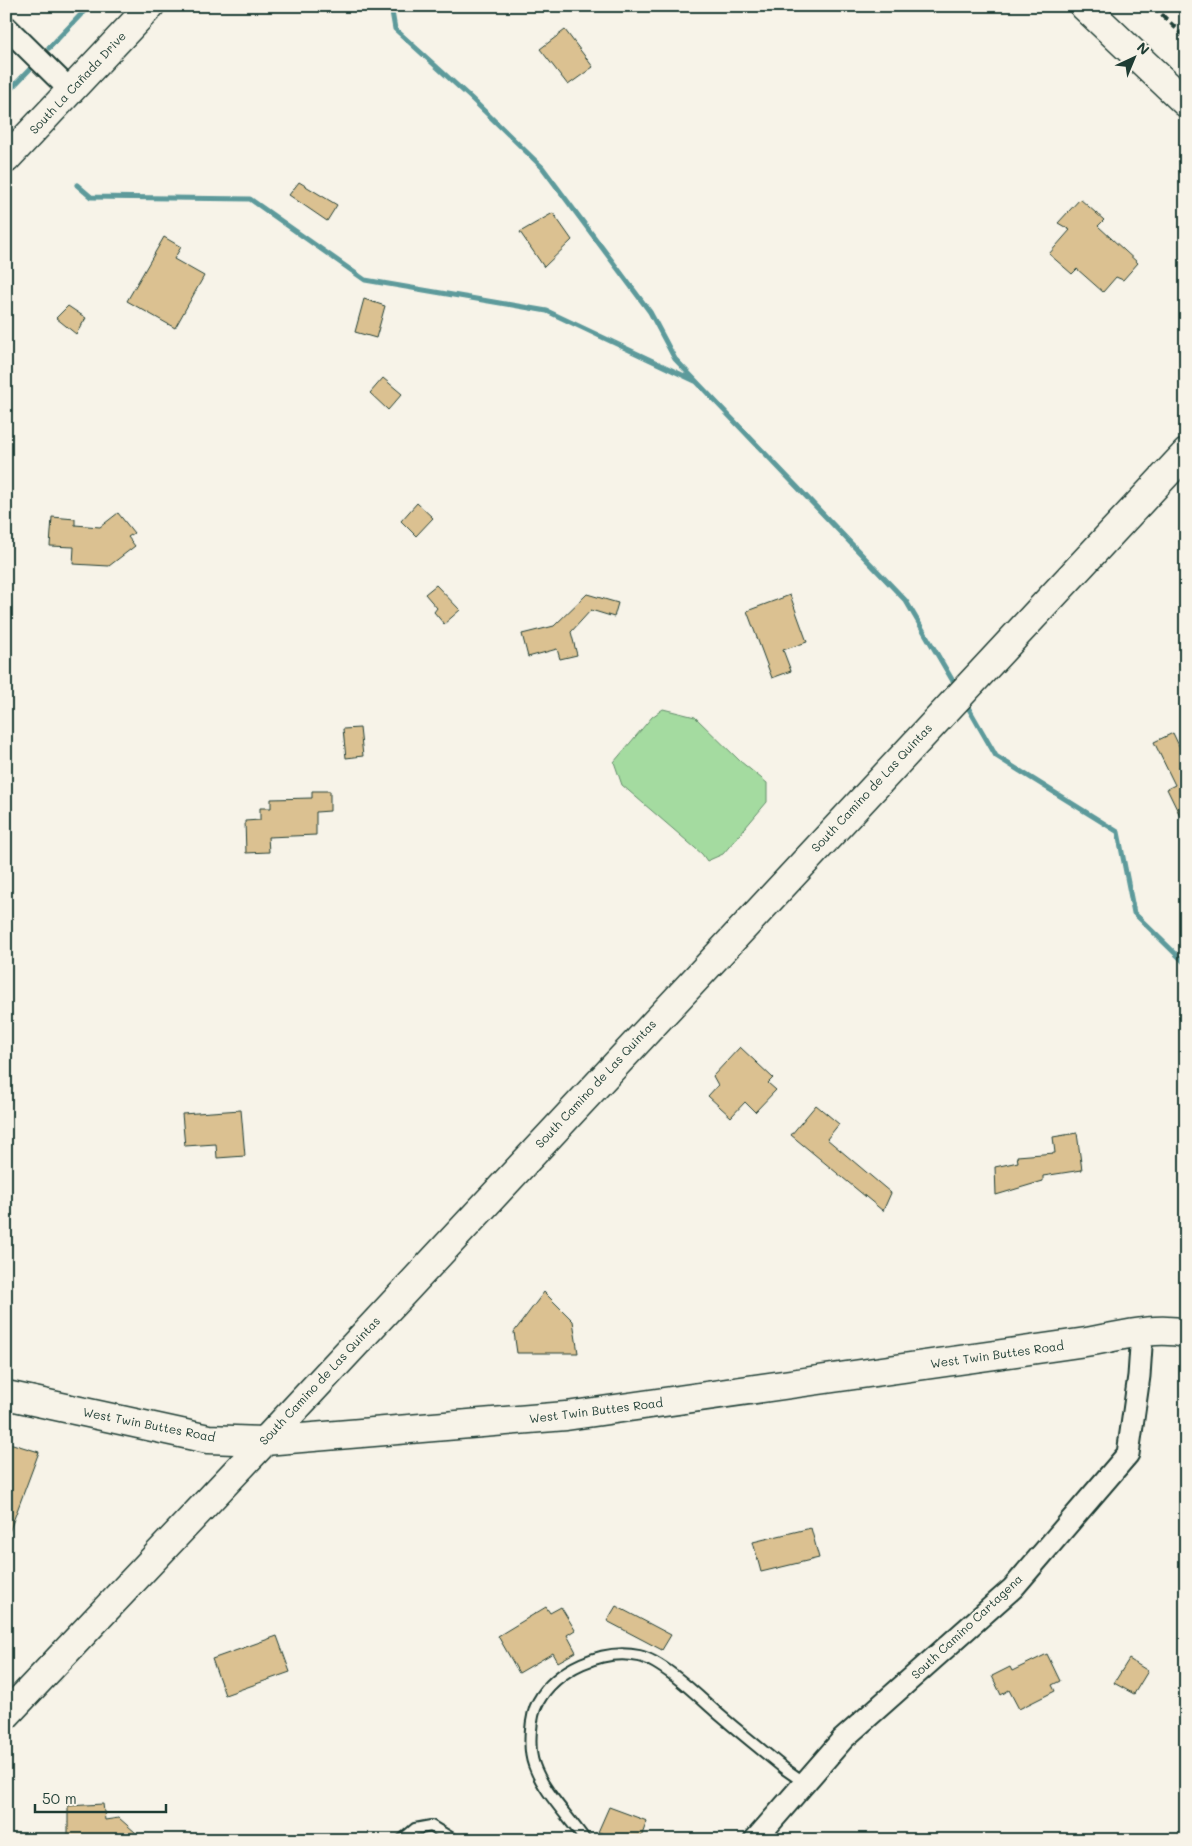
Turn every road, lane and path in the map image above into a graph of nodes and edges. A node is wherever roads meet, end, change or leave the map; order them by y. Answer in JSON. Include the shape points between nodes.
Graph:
{"nodes":[{"id":1,"x":150,"y":6,"type":"edge"},
{"id":2,"x":1084,"y":6,"type":"edge"},
{"id":3,"x":6,"y":27,"type":"edge"},
{"id":4,"x":71,"y":91,"type":"junction"},
{"id":5,"x":1186,"y":103,"type":"edge"},
{"id":6,"x":6,"y":159,"type":"edge"},
{"id":7,"x":1186,"y":453,"type":"edge"},
{"id":8,"x":1142,"y":1332,"type":"junction"},
{"id":9,"x":1186,"y":1333,"type":"edge"},
{"id":10,"x":6,"y":1395,"type":"edge"},
{"id":11,"x":265,"y":1441,"type":"junction"},
{"id":12,"x":6,"y":1715,"type":"edge"},
{"id":13,"x":805,"y":1783,"type":"junction"},
{"id":14,"x":402,"y":1840,"type":"edge"},
{"id":15,"x":454,"y":1840,"type":"edge"},
{"id":16,"x":585,"y":1840,"type":"edge"},
{"id":17,"x":755,"y":1840,"type":"edge"}],
"edges":[{"from":1,"to":4,"type":"street","name":"South La Cañada Drive"},
{"from":2,"to":5,"type":"street"},
{"from":3,"to":4,"type":"street"},
{"from":4,"to":6,"type":"street","name":"South La Cañada Drive"},
{"from":7,"to":11,"type":"street","name":"South Camino de Las Quintas"},
{"from":8,"to":9,"type":"street","name":"West Twin Buttes Road"},
{"from":8,"to":11,"type":"street","name":"West Twin Buttes Road","via":[[566,1416]]},
{"from":8,"to":13,"type":"street","name":"South Camino Cartagena","via":[[1128,1454],[1013,1588],[843,1739]]},
{"from":10,"to":11,"type":"street","name":"West Twin Buttes Road","via":[[208,1439]]},
{"from":11,"to":12,"type":"street","name":"South Camino de Las Quintas"},
{"from":13,"to":16,"type":"lane","via":[[666,1670],[640,1656],[616,1655],[593,1659],[566,1672],[550,1686],[537,1703],[531,1728],[534,1765],[546,1788]]},
{"from":13,"to":17,"type":"street","name":"South Camino Cartagena"},
{"from":14,"to":15,"type":"lane","via":[[415,1829],[431,1826]]}]}
